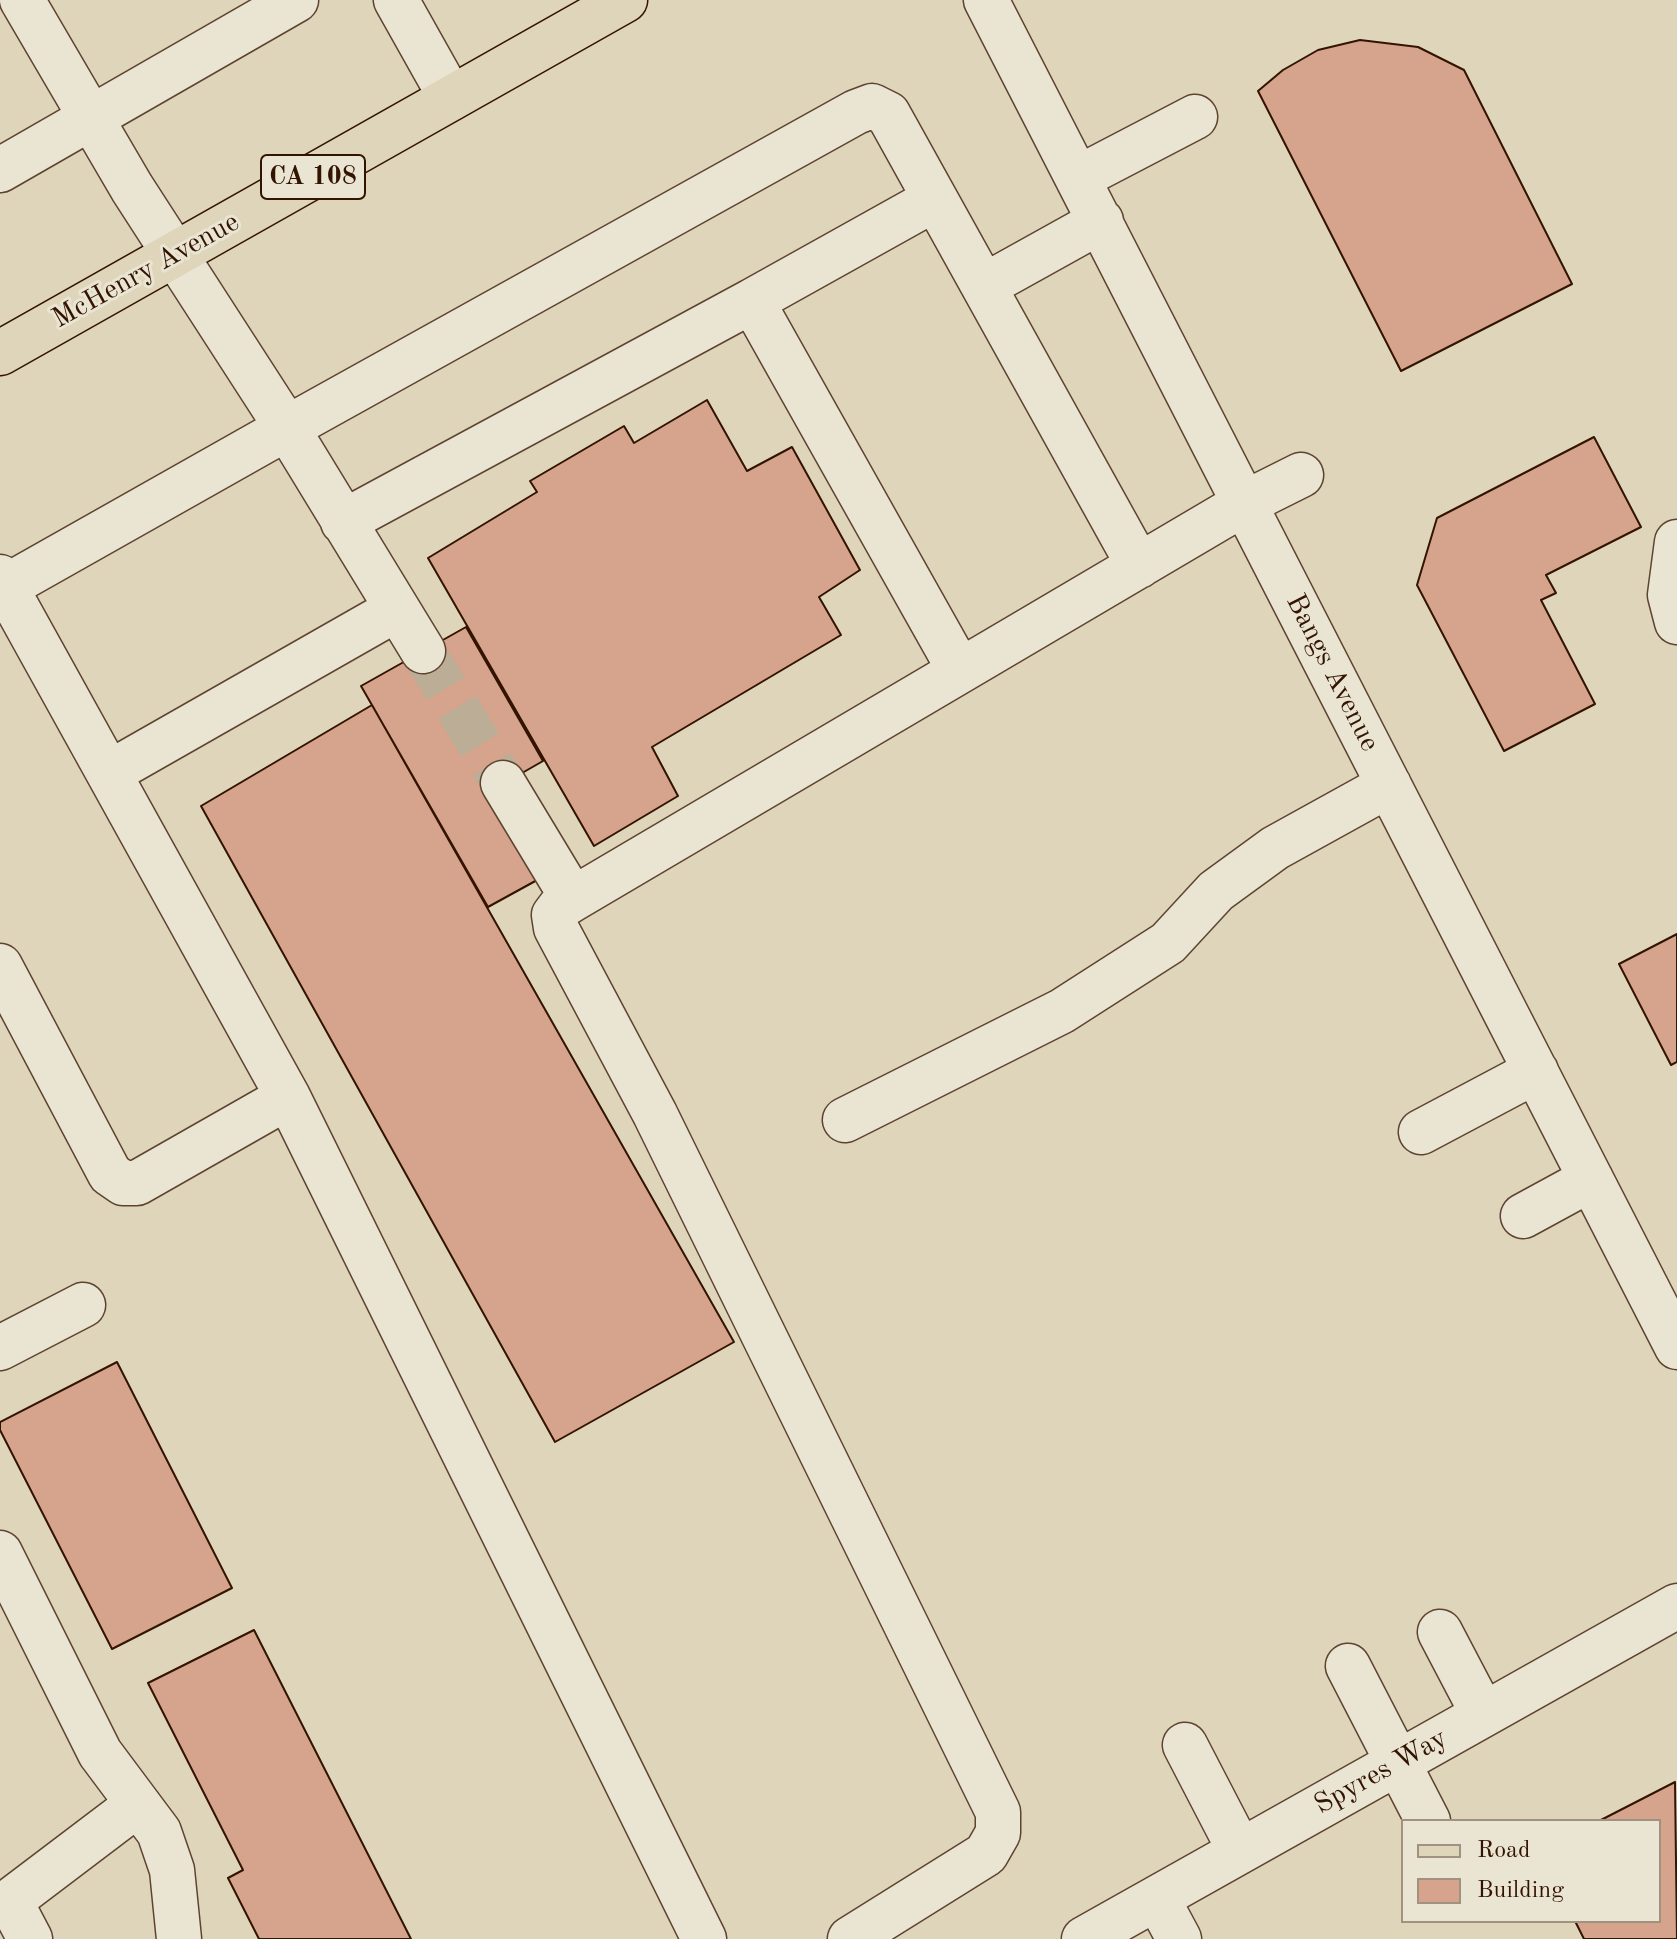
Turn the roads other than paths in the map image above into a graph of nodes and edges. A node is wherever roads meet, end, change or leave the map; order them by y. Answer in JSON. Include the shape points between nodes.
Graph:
{"nodes":[{"id":1,"x":22,"y":0,"type":"edge"},
{"id":2,"x":296,"y":0,"type":"edge"},
{"id":3,"x":396,"y":0,"type":"edge"},
{"id":4,"x":625,"y":0,"type":"edge"},
{"id":5,"x":986,"y":0,"type":"edge"},
{"id":6,"x":451,"y":98,"type":"junction"},
{"id":7,"x":1195,"y":117,"type":"dead end"},
{"id":8,"x":90,"y":120,"type":"junction"},
{"id":9,"x":0,"y":170,"type":"edge"},
{"id":10,"x":1078,"y":178,"type":"junction"},
{"id":11,"x":935,"y":199,"type":"junction"},
{"id":12,"x":1101,"y":221,"type":"junction"},
{"id":13,"x":174,"y":256,"type":"junction"},
{"id":14,"x":984,"y":286,"type":"junction"},
{"id":15,"x":752,"y":301,"type":"junction"},
{"id":16,"x":0,"y":353,"type":"edge"},
{"id":17,"x":287,"y":428,"type":"junction"},
{"id":18,"x":1301,"y":475,"type":"dead end"},
{"id":19,"x":1245,"y":503,"type":"junction"},
{"id":20,"x":343,"y":522,"type":"junction"},
{"id":21,"x":1677,"y":542,"type":"edge"},
{"id":22,"x":1139,"y":566,"type":"junction"},
{"id":23,"x":2,"y":584,"type":"edge"},
{"id":24,"x":397,"y":609,"type":"junction"},
{"id":25,"x":1677,"y":622,"type":"edge"},
{"id":26,"x":423,"y":651,"type":"tunnel mouth"},
{"id":27,"x":960,"y":671,"type":"junction"},
{"id":28,"x":109,"y":773,"type":"junction"},
{"id":29,"x":503,"y":783,"type":"tunnel mouth"},
{"id":30,"x":1389,"y":785,"type":"junction"},
{"id":31,"x":573,"y":899,"type":"junction"},
{"id":32,"x":0,"y":966,"type":"edge"},
{"id":33,"x":1536,"y":1071,"type":"junction"},
{"id":34,"x":288,"y":1097,"type":"junction"},
{"id":35,"x":845,"y":1120,"type":"dead end"},
{"id":36,"x":1421,"y":1132,"type":"dead end"},
{"id":37,"x":1591,"y":1179,"type":"junction"},
{"id":38,"x":1523,"y":1216,"type":"dead end"},
{"id":39,"x":83,"y":1305,"type":"dead end"},
{"id":40,"x":1677,"y":1347,"type":"edge"},
{"id":41,"x":0,"y":1348,"type":"edge"},
{"id":42,"x":0,"y":1553,"type":"edge"},
{"id":43,"x":1677,"y":1606,"type":"edge"},
{"id":44,"x":1440,"y":1632,"type":"dead end"},
{"id":45,"x":1348,"y":1666,"type":"dead end"},
{"id":46,"x":1483,"y":1714,"type":"junction"},
{"id":47,"x":1185,"y":1745,"type":"dead end"},
{"id":48,"x":1399,"y":1762,"type":"junction"},
{"id":49,"x":138,"y":1804,"type":"junction"},
{"id":50,"x":1427,"y":1819,"type":"edge"},
{"id":51,"x":1240,"y":1851,"type":"junction"},
{"id":52,"x":1157,"y":1898,"type":"junction"},
{"id":53,"x":5,"y":1903,"type":"edge"},
{"id":54,"x":30,"y":1939,"type":"edge"},
{"id":55,"x":179,"y":1939,"type":"edge"},
{"id":56,"x":704,"y":1939,"type":"edge"},
{"id":57,"x":850,"y":1939,"type":"edge"},
{"id":58,"x":1084,"y":1939,"type":"edge"},
{"id":59,"x":1179,"y":1939,"type":"edge"}],
"edges":[{"from":1,"to":8,"type":"street"},
{"from":2,"to":8,"type":"street"},
{"from":3,"to":6,"type":"street"},
{"from":4,"to":6,"type":"main road","name":"McHenry Avenue","number":"CA 108"},
{"from":5,"to":10,"type":"street","name":"Bangs Avenue"},
{"from":6,"to":13,"type":"main road","name":"McHenry Avenue","number":"CA 108"},
{"from":7,"to":10,"type":"street"},
{"from":8,"to":9,"type":"street"},
{"from":8,"to":13,"type":"street"},
{"from":10,"to":12,"type":"street","name":"Bangs Avenue"},
{"from":11,"to":14,"type":"street"},
{"from":11,"to":15,"type":"street"},
{"from":11,"to":17,"type":"street","via":[[888,114],[872,106]]},
{"from":12,"to":14,"type":"street"},
{"from":12,"to":19,"type":"street","name":"Bangs Avenue"},
{"from":13,"to":16,"type":"main road","name":"McHenry Avenue","number":"CA 108"},
{"from":13,"to":17,"type":"street"},
{"from":14,"to":22,"type":"street"},
{"from":15,"to":20,"type":"street"},
{"from":15,"to":27,"type":"street"},
{"from":17,"to":20,"type":"street"},
{"from":17,"to":23,"type":"street"},
{"from":18,"to":19,"type":"street"},
{"from":19,"to":22,"type":"street"},
{"from":19,"to":30,"type":"street","name":"Bangs Avenue"},
{"from":20,"to":24,"type":"street"},
{"from":21,"to":25,"type":"street","via":[[1670,595]]},
{"from":22,"to":27,"type":"street"},
{"from":23,"to":28,"type":"street"},
{"from":24,"to":26,"type":"street"},
{"from":24,"to":28,"type":"street"},
{"from":27,"to":31,"type":"street"},
{"from":28,"to":34,"type":"street"},
{"from":29,"to":31,"type":"street"},
{"from":30,"to":33,"type":"street","name":"Bangs Avenue"},
{"from":30,"to":35,"type":"street","via":[[1275,848],[1216,891],[1168,943],[1062,1011]]},
{"from":31,"to":57,"type":"street","via":[[554,915],[556,928],[655,1114],[998,1812],[998,1833],[986,1854]]},
{"from":32,"to":34,"type":"street","via":[[110,1174],[123,1183],[137,1183]]},
{"from":33,"to":36,"type":"street"},
{"from":33,"to":37,"type":"street","name":"Bangs Avenue"},
{"from":34,"to":56,"type":"street"},
{"from":37,"to":38,"type":"street"},
{"from":37,"to":40,"type":"street","name":"Bangs Avenue"},
{"from":39,"to":41,"type":"street"},
{"from":42,"to":49,"type":"street","via":[[100,1753]]},
{"from":43,"to":46,"type":"street","name":"Spyres Way"},
{"from":44,"to":46,"type":"street"},
{"from":45,"to":48,"type":"street"},
{"from":46,"to":48,"type":"street","name":"Spyres Way"},
{"from":47,"to":51,"type":"street"},
{"from":48,"to":50,"type":"street"},
{"from":48,"to":51,"type":"street","name":"Spyres Way"},
{"from":49,"to":53,"type":"street"},
{"from":49,"to":55,"type":"street","via":[[159,1832],[172,1870]]},
{"from":51,"to":52,"type":"street","name":"Spyres Way"},
{"from":52,"to":58,"type":"street","name":"Spyres Way"},
{"from":52,"to":59,"type":"street"},
{"from":53,"to":54,"type":"street"}]}
